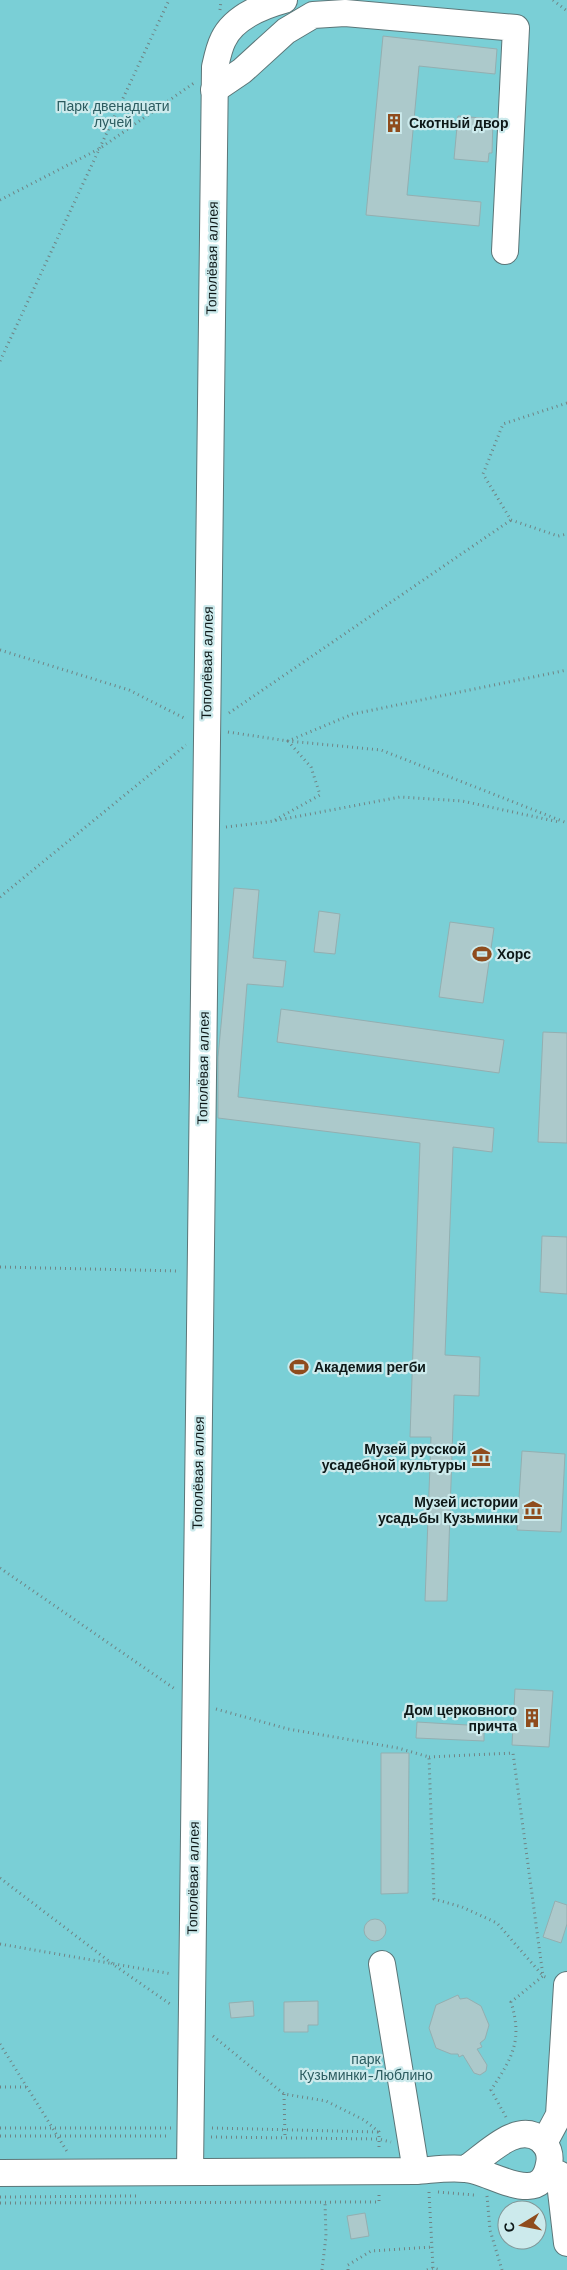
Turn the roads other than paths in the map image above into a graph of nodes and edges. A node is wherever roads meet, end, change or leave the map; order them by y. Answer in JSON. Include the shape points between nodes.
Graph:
{"nodes":[{"id":1,"x":284,"y":0,"type":"edge"},
{"id":2,"x":215,"y":78,"type":"junction"},
{"id":3,"x":505,"y":251,"type":"dead end"},
{"id":4,"x":382,"y":1964,"type":"dead end"},
{"id":5,"x":567,"y":1985,"type":"edge"},
{"id":6,"x":506,"y":2132,"type":"junction"},
{"id":7,"x":544,"y":2143,"type":"junction"},
{"id":8,"x":460,"y":2169,"type":"junction"},
{"id":9,"x":190,"y":2172,"type":"junction"},
{"id":10,"x":0,"y":2173,"type":"edge"},
{"id":11,"x":558,"y":2173,"type":"edge"},
{"id":12,"x":420,"y":2176,"type":"junction"},
{"id":13,"x":496,"y":2191,"type":"junction"},
{"id":14,"x":567,"y":2243,"type":"edge"}],
"edges":[{"from":1,"to":2,"type":"street","name":"Тополёвая аллея","via":[[264,6],[240,20],[223,39]]},
{"from":2,"to":3,"type":"street","via":[[242,71],[286,31],[314,15],[345,13],[516,28]]},
{"from":2,"to":9,"type":"street","name":"Тополёвая аллея"},
{"from":4,"to":12,"type":"street"},
{"from":5,"to":7,"type":"street","via":[[559,2115]]},
{"from":6,"to":7,"type":"street","via":[[511,2136],[523,2133],[534,2136]]},
{"from":6,"to":8,"type":"street"},
{"from":6,"to":13,"type":"street","via":[[496,2160]]},
{"from":7,"to":11,"type":"street"},
{"from":8,"to":12,"type":"street"},
{"from":8,"to":13,"type":"street"},
{"from":9,"to":10,"type":"street"},
{"from":9,"to":12,"type":"street"},
{"from":11,"to":13,"type":"street","via":[[529,2186]]},
{"from":11,"to":14,"type":"street"}]}
